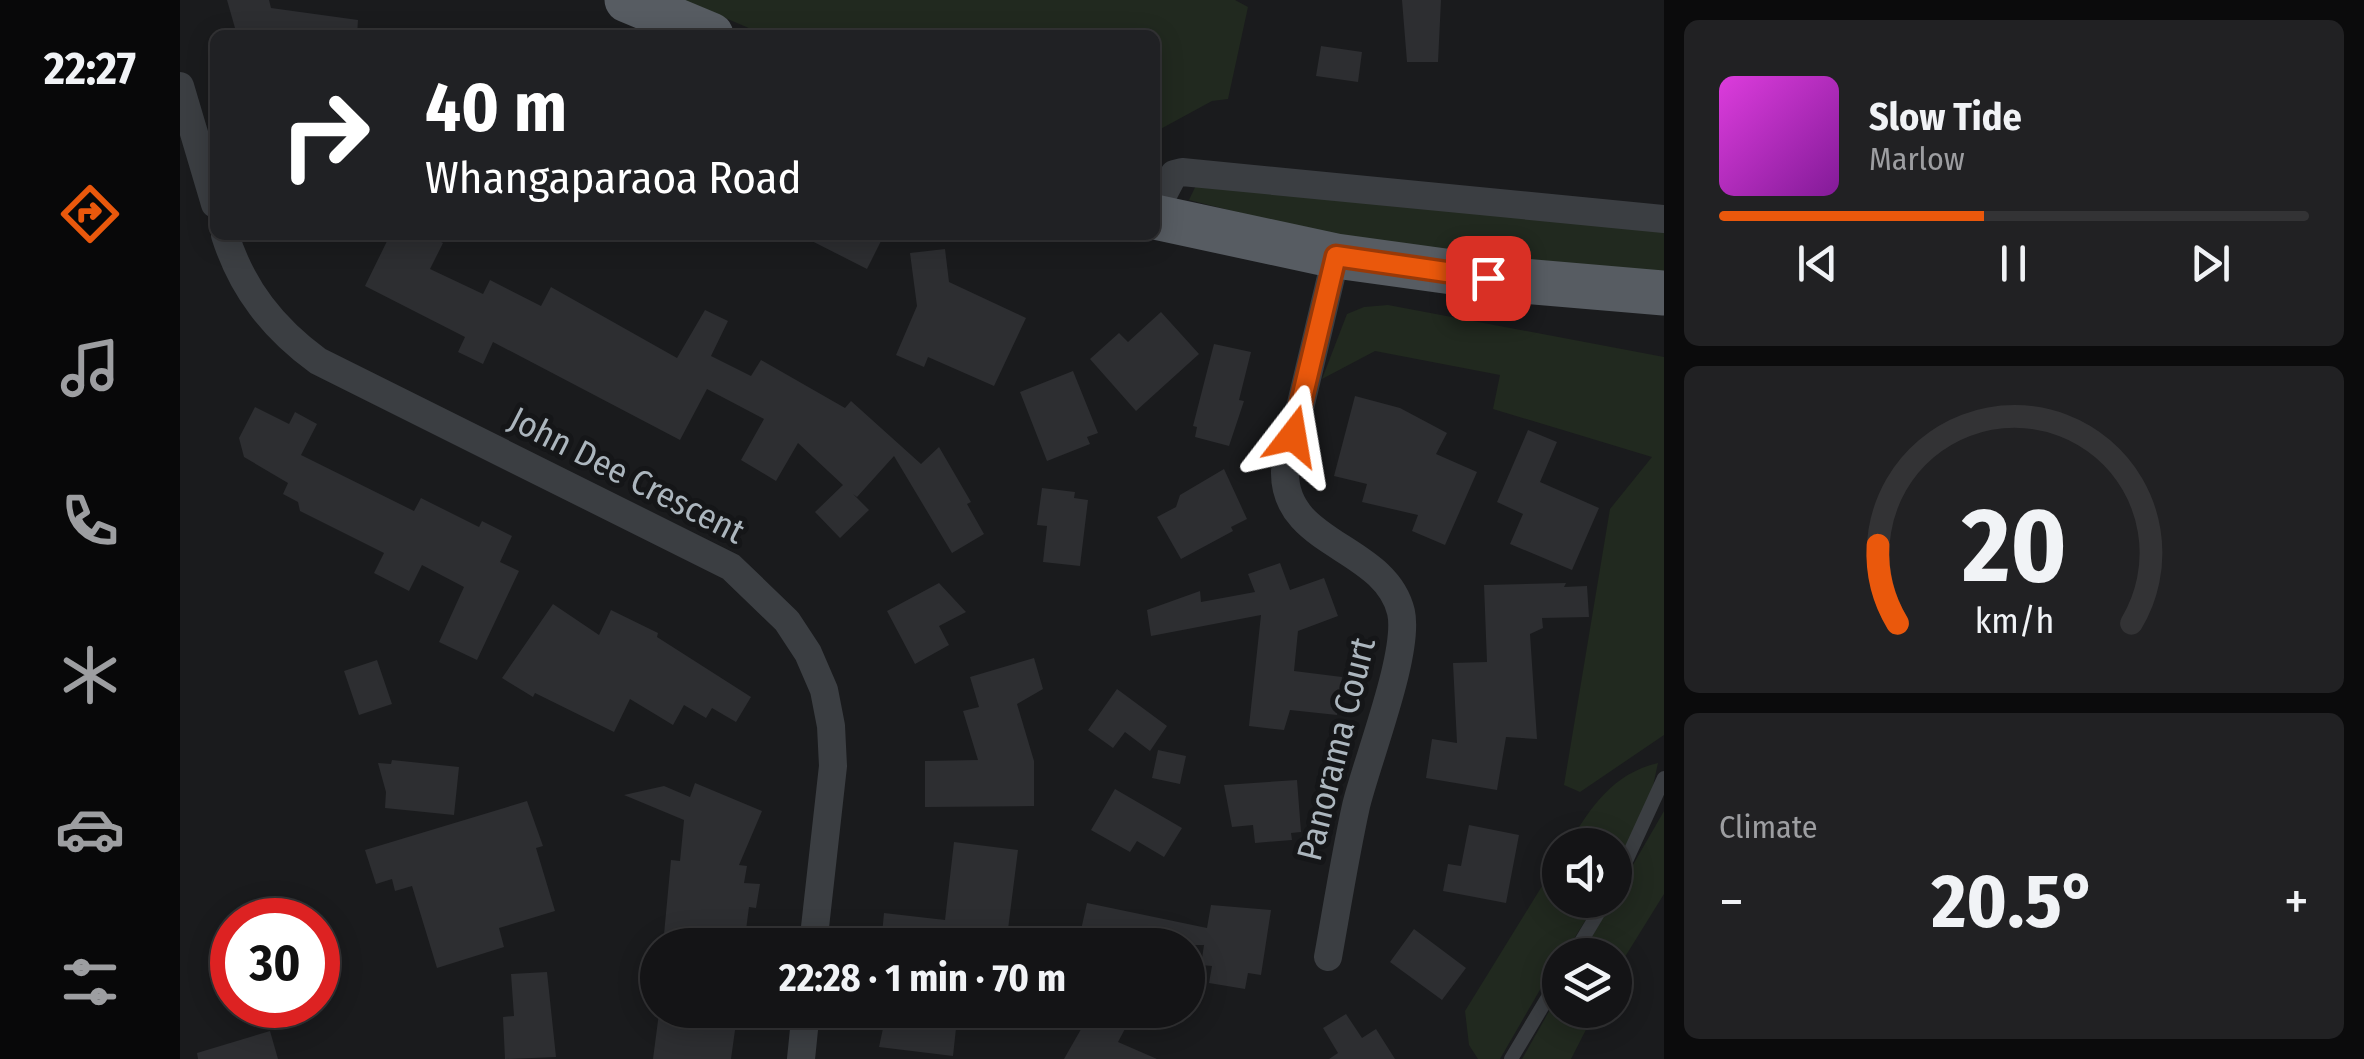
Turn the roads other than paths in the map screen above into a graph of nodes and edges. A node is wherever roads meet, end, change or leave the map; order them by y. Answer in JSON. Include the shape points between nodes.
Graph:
{"nodes":[{"id":1,"x":627,"y":0,"type":"edge"},
{"id":2,"x":698,"y":30,"type":"edge"},
{"id":3,"x":180,"y":86,"type":"edge"},
{"id":4,"x":210,"y":187,"type":"edge"},
{"id":5,"x":1160,"y":203,"type":"edge"},
{"id":6,"x":1160,"y":214,"type":"edge"},
{"id":7,"x":1664,"y":219,"type":"edge"},
{"id":8,"x":227,"y":240,"type":"edge"},
{"id":9,"x":1336,"y":256,"type":"junction"},
{"id":10,"x":1510,"y":280,"type":"junction"},
{"id":11,"x":1664,"y":293,"type":"edge"},
{"id":12,"x":1664,"y":320,"type":"edge"},
{"id":13,"x":1664,"y":778,"type":"edge"},
{"id":14,"x":1632,"y":848,"type":"edge"},
{"id":15,"x":815,"y":928,"type":"edge"},
{"id":16,"x":1328,"y":957,"type":"dead end"},
{"id":17,"x":1542,"y":1008,"type":"edge"},
{"id":18,"x":804,"y":1028,"type":"edge"},
{"id":19,"x":801,"y":1059,"type":"edge"},
{"id":20,"x":1512,"y":1059,"type":"edge"}],
"edges":[{"from":1,"to":2,"type":"main road"},
{"from":3,"to":4,"type":"street"},
{"from":5,"to":7,"type":"street","via":[[1174,174],[1182,172]]},
{"from":6,"to":9,"type":"main road"},
{"from":8,"to":15,"type":"street","name":"John Dee Crescent","via":[[252,296],[283,336],[318,361],[731,567],[788,621],[824,690],[830,726],[833,766]]},
{"from":9,"to":10,"type":"main road"},
{"from":9,"to":16,"type":"street","name":"Panorama Court","via":[[1284,491],[1305,523],[1383,578],[1396,596],[1404,630],[1356,808]]},
{"from":10,"to":11,"type":"main road"},
{"from":10,"to":12,"type":"main road"},
{"from":13,"to":14,"type":"lane"},
{"from":17,"to":20,"type":"lane"},
{"from":18,"to":19,"type":"street"}]}
